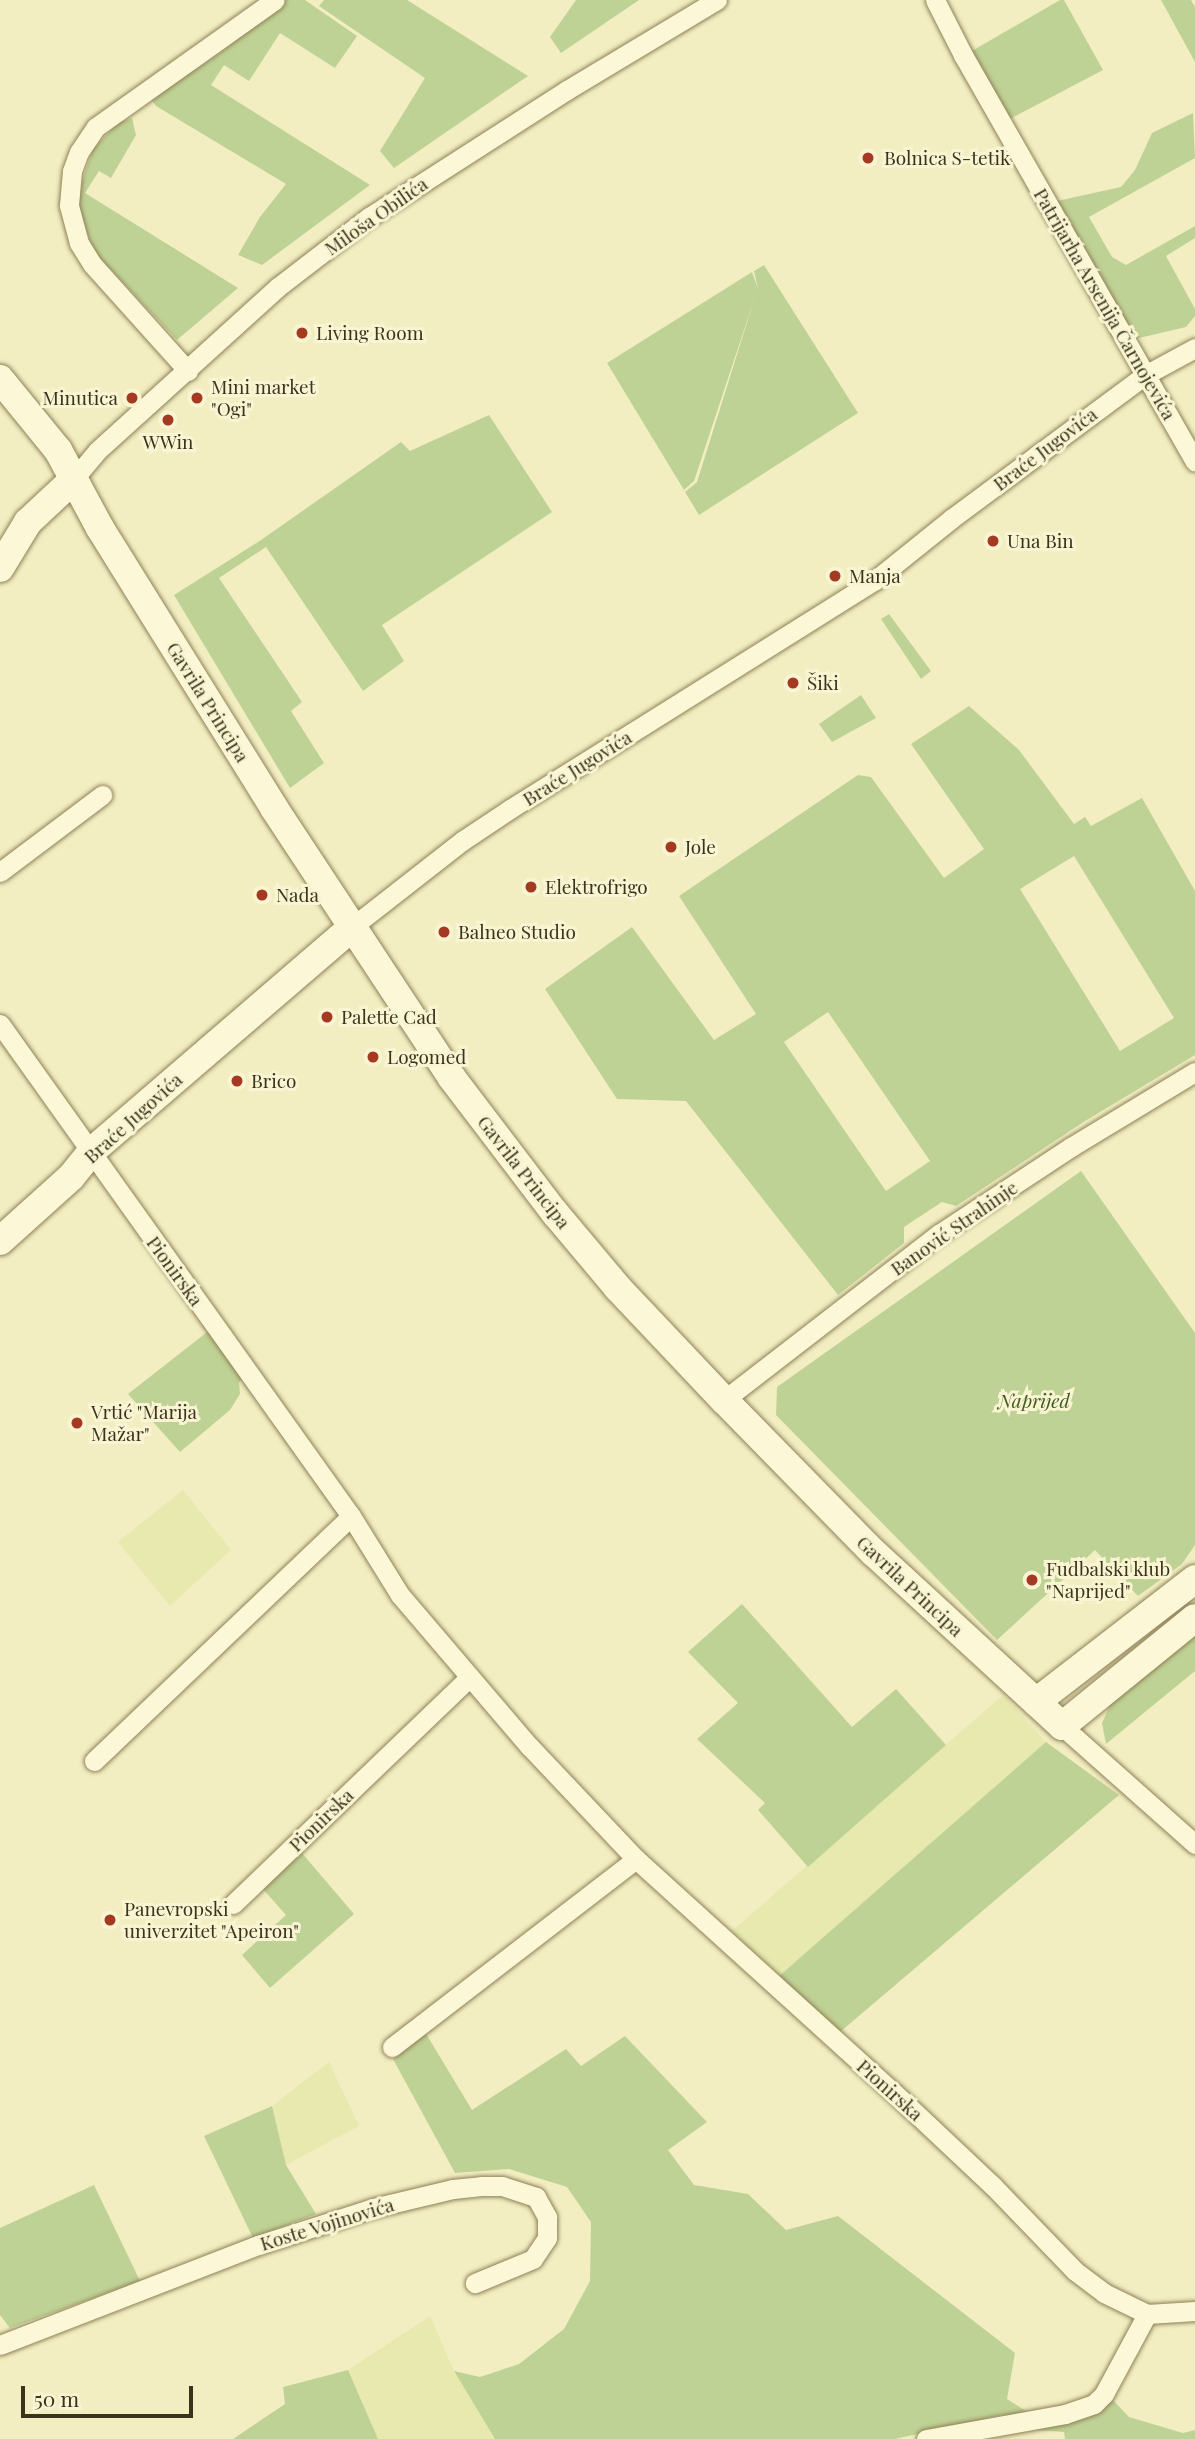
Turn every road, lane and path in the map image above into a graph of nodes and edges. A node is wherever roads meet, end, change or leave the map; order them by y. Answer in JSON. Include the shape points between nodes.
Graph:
{"nodes":[{"id":1,"x":275,"y":0,"type":"edge"},
{"id":2,"x":717,"y":0,"type":"edge"},
{"id":3,"x":935,"y":0,"type":"edge"},
{"id":4,"x":1195,"y":348,"type":"edge"},
{"id":5,"x":188,"y":371,"type":"junction"},
{"id":6,"x":1145,"y":375,"type":"junction"},
{"id":7,"x":0,"y":379,"type":"edge"},
{"id":8,"x":1195,"y":461,"type":"edge"},
{"id":9,"x":72,"y":481,"type":"junction"},
{"id":10,"x":0,"y":568,"type":"edge"},
{"id":11,"x":103,"y":795,"type":"dead end"},
{"id":12,"x":0,"y":872,"type":"edge"},
{"id":13,"x":352,"y":927,"type":"junction"},
{"id":14,"x":0,"y":1024,"type":"edge"},
{"id":15,"x":1195,"y":1072,"type":"edge"},
{"id":16,"x":92,"y":1152,"type":"junction"},
{"id":17,"x":0,"y":1241,"type":"edge"},
{"id":18,"x":724,"y":1400,"type":"junction"},
{"id":19,"x":351,"y":1516,"type":"junction"},
{"id":20,"x":1195,"y":1579,"type":"edge"},
{"id":21,"x":1195,"y":1618,"type":"edge"},
{"id":22,"x":469,"y":1678,"type":"junction"},
{"id":23,"x":1036,"y":1702,"type":"junction"},
{"id":24,"x":1062,"y":1726,"type":"junction"},
{"id":25,"x":93,"y":1761,"type":"dead end"},
{"id":26,"x":1195,"y":1844,"type":"edge"},
{"id":27,"x":636,"y":1858,"type":"junction"},
{"id":28,"x":233,"y":1904,"type":"dead end"},
{"id":29,"x":392,"y":2047,"type":"dead end"},
{"id":30,"x":474,"y":2283,"type":"dead end"},
{"id":31,"x":1195,"y":2311,"type":"edge"},
{"id":32,"x":1147,"y":2314,"type":"junction"},
{"id":33,"x":0,"y":2345,"type":"edge"},
{"id":34,"x":926,"y":2439,"type":"edge"}],
"edges":[{"from":1,"to":5,"type":"street","via":[[96,127],[72,172],[69,205],[79,243],[92,264]]},
{"from":2,"to":5,"type":"street","name":"Miloša Obilića","via":[[369,217],[278,287]]},
{"from":3,"to":6,"type":"street","name":"Patrijarha Arsenija Čarnojevića"},
{"from":4,"to":6,"type":"street","name":"Braće Jugovića"},
{"from":5,"to":9,"type":"street","name":"Miloša Obilića","via":[[97,451]]},
{"from":6,"to":8,"type":"street","name":"Patrijarha Arsenija Čarnojevića"},
{"from":6,"to":13,"type":"street","name":"Braće Jugovića","via":[[874,581],[500,816]]},
{"from":7,"to":9,"type":"main road","name":"Gavrila Principa","via":[[51,439]]},
{"from":9,"to":10,"type":"main road","via":[[29,522]]},
{"from":9,"to":13,"type":"main road","name":"Gavrila Principa"},
{"from":11,"to":12,"type":"street"},
{"from":13,"to":16,"type":"main road","name":"Braće Jugovića"},
{"from":13,"to":18,"type":"main road","name":"Gavrila Principa","via":[[501,1145],[617,1287]]},
{"from":14,"to":16,"type":"street","name":"Pionirska"},
{"from":15,"to":18,"type":"street","name":"Banović Strahinje","via":[[939,1234]]},
{"from":16,"to":17,"type":"main road","name":"Braće Jugovića"},
{"from":16,"to":19,"type":"street","name":"Pionirska"},
{"from":18,"to":23,"type":"main road","name":"Gavrila Principa","via":[[873,1552]]},
{"from":19,"to":22,"type":"street","name":"Pionirska","via":[[400,1595]]},
{"from":19,"to":25,"type":"street"},
{"from":20,"to":23,"type":"main road"},
{"from":21,"to":24,"type":"main road"},
{"from":22,"to":27,"type":"street","name":"Pionirska"},
{"from":22,"to":28,"type":"street","name":"Pionirska"},
{"from":23,"to":24,"type":"main road","name":"Gavrila Principa"},
{"from":24,"to":26,"type":"street","name":"Gavrila Principa"},
{"from":27,"to":29,"type":"street"},
{"from":27,"to":32,"type":"street","name":"Pionirska","via":[[891,2090],[1075,2271],[1104,2293]]},
{"from":30,"to":33,"type":"street","name":"Koste Vojinovića","via":[[533,2259],[547,2238],[547,2217],[536,2197],[502,2186],[481,2186],[373,2208],[258,2245]]},
{"from":31,"to":32,"type":"street"},
{"from":32,"to":34,"type":"street","via":[[1104,2394],[1094,2404],[1065,2414]]}]}
